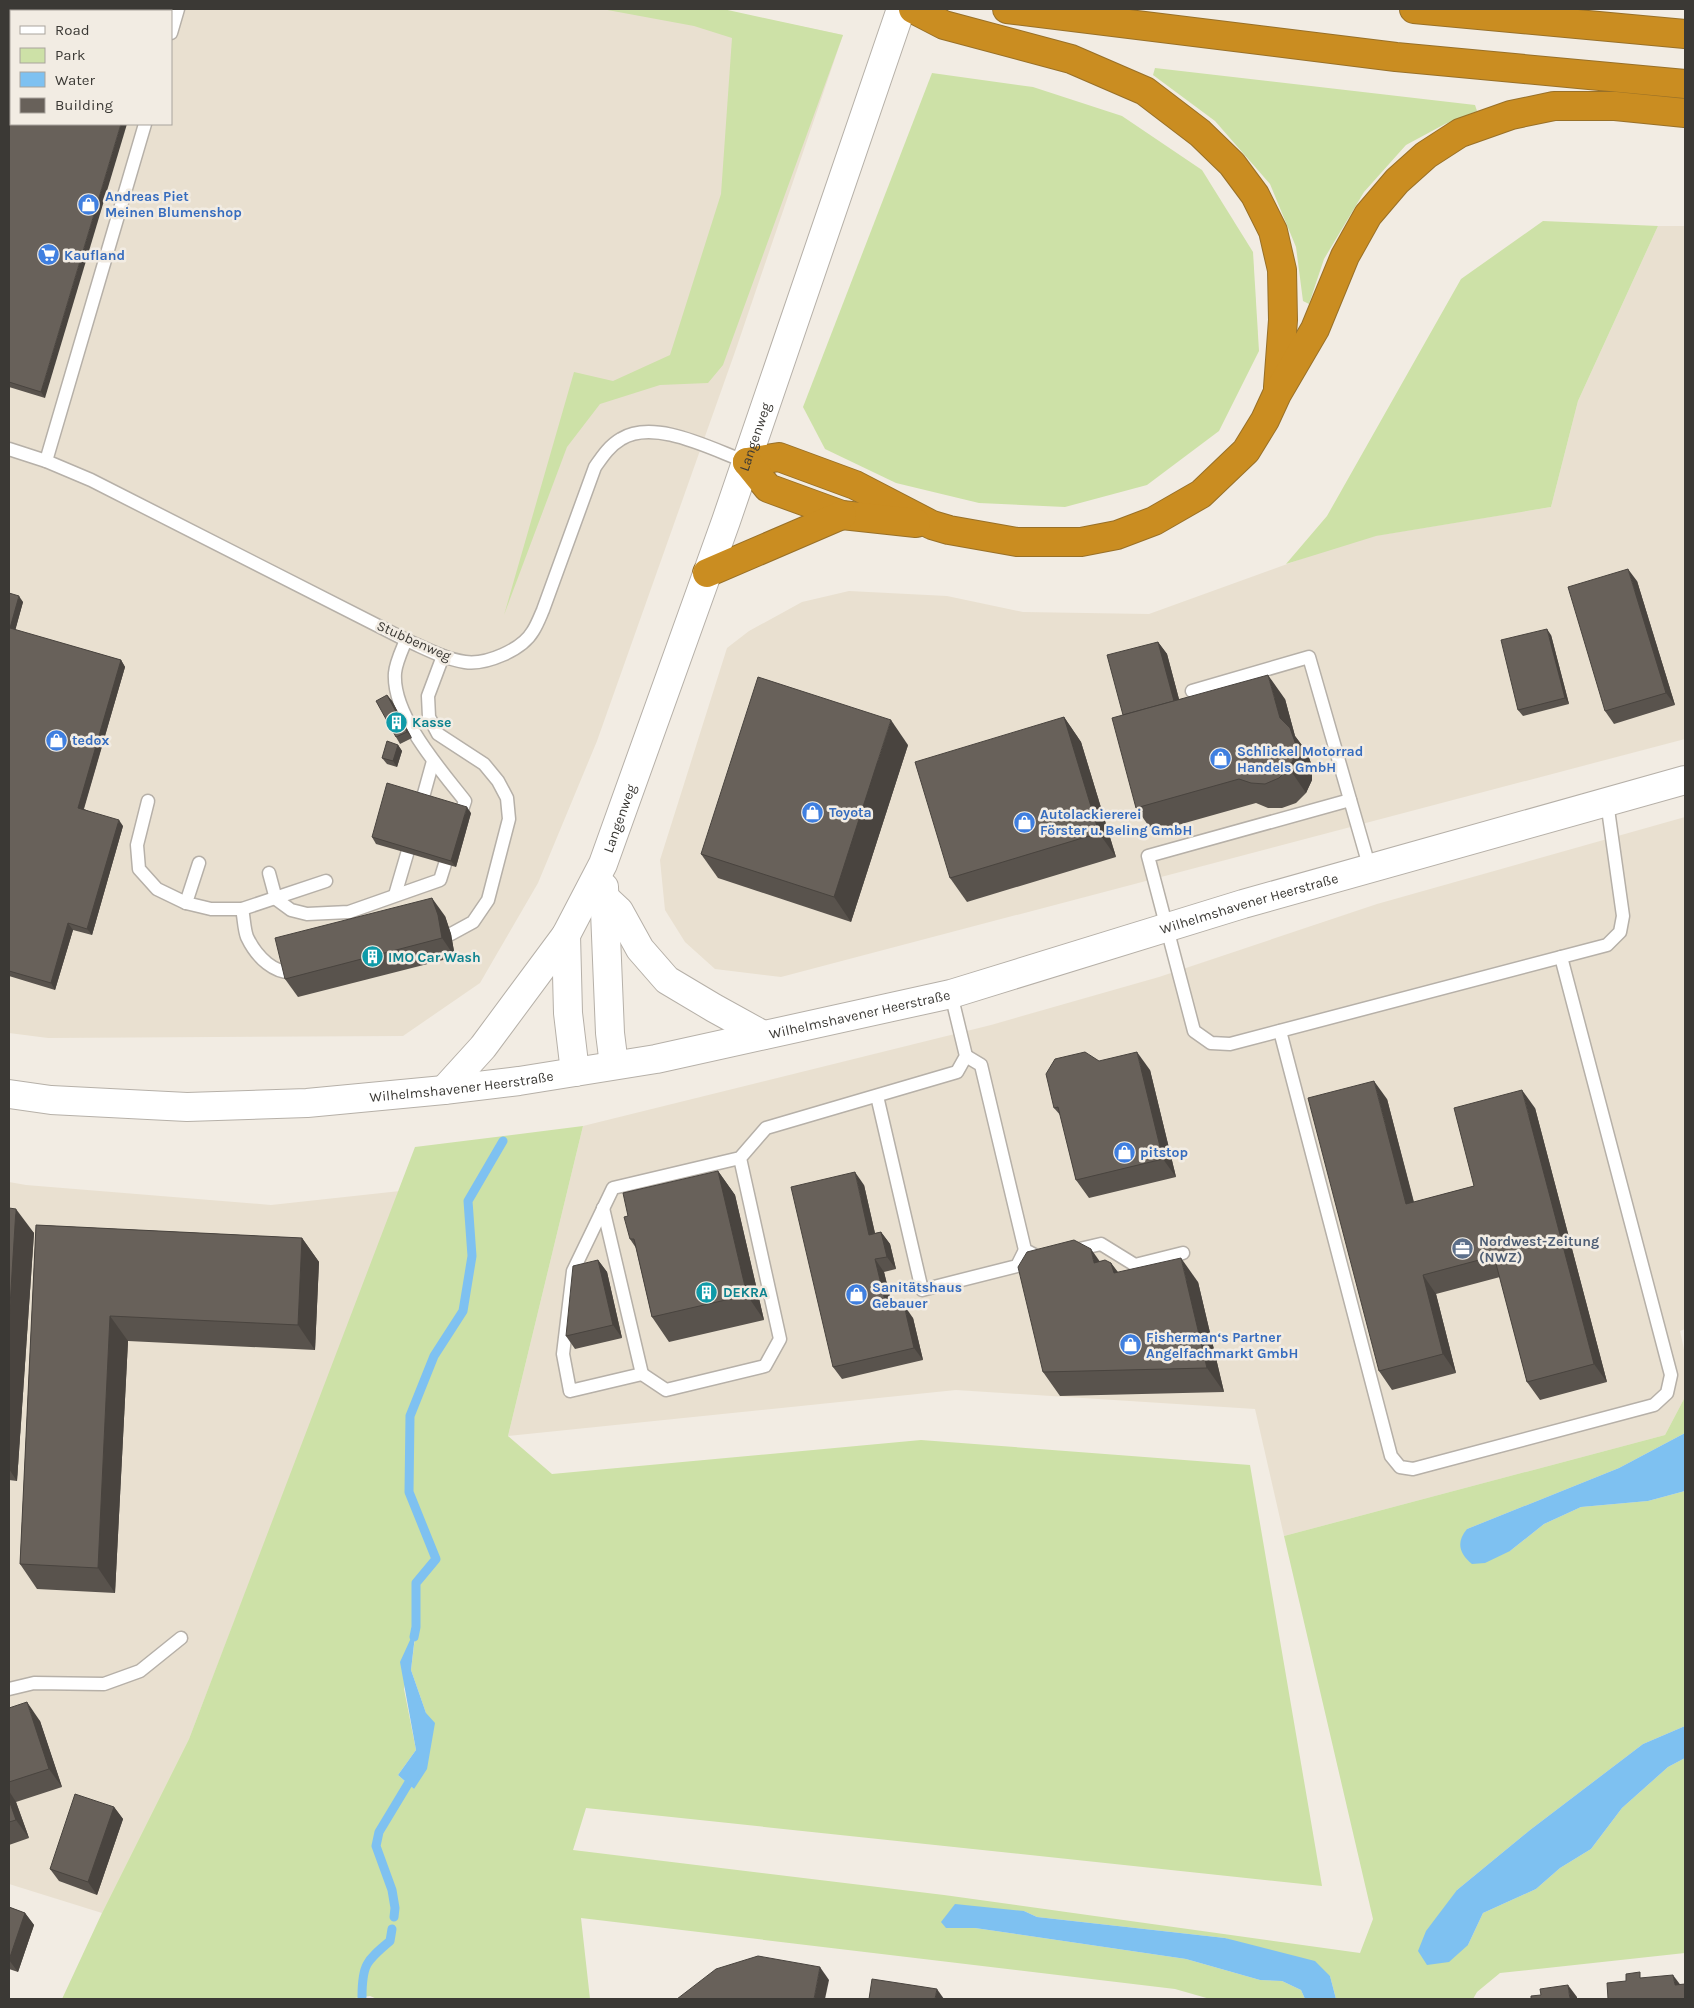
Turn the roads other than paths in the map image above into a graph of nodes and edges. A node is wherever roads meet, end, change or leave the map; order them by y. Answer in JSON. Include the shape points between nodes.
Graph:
{"nodes":[{"id":1,"x":178,"y":9,"type":"edge"},
{"id":2,"x":901,"y":9,"type":"edge"},
{"id":3,"x":914,"y":9,"type":"edge"},
{"id":4,"x":1008,"y":9,"type":"edge"},
{"id":5,"x":1414,"y":9,"type":"edge"},
{"id":6,"x":172,"y":29,"type":"edge"},
{"id":7,"x":1685,"y":34,"type":"edge"},
{"id":8,"x":1685,"y":84,"type":"edge"},
{"id":9,"x":1685,"y":113,"type":"edge"},
{"id":10,"x":145,"y":125,"type":"edge"},
{"id":11,"x":1277,"y":394,"type":"junction"},
{"id":12,"x":9,"y":449,"type":"edge"},
{"id":13,"x":46,"y":461,"type":"junction"},
{"id":14,"x":746,"y":462,"type":"junction"},
{"id":15,"x":842,"y":515,"type":"junction"},
{"id":16,"x":932,"y":525,"type":"junction"},
{"id":17,"x":707,"y":574,"type":"junction"},
{"id":18,"x":406,"y":640,"type":"junction"},
{"id":19,"x":443,"y":656,"type":"junction"},
{"id":20,"x":1192,"y":691,"type":"dead end"},
{"id":21,"x":433,"y":761,"type":"junction"},
{"id":22,"x":1685,"y":780,"type":"edge"},
{"id":23,"x":1350,"y":800,"type":"junction"},
{"id":24,"x":148,"y":801,"type":"dead end"},
{"id":25,"x":1607,"y":802,"type":"junction"},
{"id":26,"x":199,"y":863,"type":"dead end"},
{"id":27,"x":603,"y":864,"type":"junction"},
{"id":28,"x":1370,"y":869,"type":"junction"},
{"id":29,"x":269,"y":873,"type":"dead end"},
{"id":30,"x":326,"y":881,"type":"dead end"},
{"id":31,"x":395,"y":895,"type":"junction"},
{"id":32,"x":604,"y":898,"type":"junction"},
{"id":33,"x":276,"y":899,"type":"junction"},
{"id":34,"x":186,"y":903,"type":"junction"},
{"id":35,"x":242,"y":909,"type":"junction"},
{"id":36,"x":1166,"y":928,"type":"junction"},
{"id":37,"x":566,"y":935,"type":"junction"},
{"id":38,"x":423,"y":940,"type":"edge"},
{"id":39,"x":1561,"y":957,"type":"junction"},
{"id":40,"x":311,"y":968,"type":"edge"},
{"id":41,"x":951,"y":994,"type":"junction"},
{"id":42,"x":1280,"y":1031,"type":"junction"},
{"id":43,"x":763,"y":1036,"type":"junction"},
{"id":44,"x":966,"y":1056,"type":"junction"},
{"id":45,"x":614,"y":1066,"type":"junction"},
{"id":46,"x":575,"y":1072,"type":"junction"},
{"id":47,"x":444,"y":1090,"type":"junction"},
{"id":48,"x":9,"y":1094,"type":"edge"},
{"id":49,"x":877,"y":1096,"type":"junction"},
{"id":50,"x":740,"y":1158,"type":"junction"},
{"id":51,"x":603,"y":1208,"type":"junction"},
{"id":52,"x":1025,"y":1250,"type":"junction"},
{"id":53,"x":1183,"y":1253,"type":"dead end"},
{"id":54,"x":642,"y":1374,"type":"junction"},
{"id":55,"x":181,"y":1638,"type":"dead end"},
{"id":56,"x":9,"y":1689,"type":"edge"}],
"edges":[{"from":1,"to":6,"type":"lane"},
{"from":2,"to":14,"type":"street","name":"Langenweg"},
{"from":3,"to":11,"type":"highway","via":[[944,25],[1071,59],[1145,91],[1200,133],[1232,164],[1255,195],[1272,231],[1282,270],[1284,320]]},
{"from":4,"to":8,"type":"highway","via":[[1396,57]]},
{"from":5,"to":7,"type":"highway"},
{"from":9,"to":11,"type":"highway","via":[[1615,106],[1554,106],[1511,115],[1460,133],[1426,155],[1397,181],[1368,215],[1345,256],[1315,330]]},
{"from":10,"to":13,"type":"lane"},
{"from":11,"to":16,"type":"highway","via":[[1246,451],[1201,494],[1154,521],[1090,540],[1048,543],[1016,542]]},
{"from":12,"to":13,"type":"lane","name":"Stubbenweg"},
{"from":13,"to":18,"type":"lane","name":"Stubbenweg","via":[[91,480]]},
{"from":14,"to":15,"type":"highway","via":[[768,488]]},
{"from":14,"to":16,"type":"highway","via":[[779,457],[855,485]]},
{"from":14,"to":17,"type":"street","name":"Langenweg"},
{"from":14,"to":19,"type":"lane","name":"Stubbenweg","via":[[668,433],[640,432],[621,439],[607,450],[595,467],[533,632],[515,649],[494,658],[466,662]]},
{"from":15,"to":16,"type":"highway"},
{"from":15,"to":17,"type":"highway"},
{"from":17,"to":27,"type":"street","name":"Langenweg"},
{"from":18,"to":19,"type":"lane","name":"Stubbenweg"},
{"from":18,"to":21,"type":"lane","via":[[395,672],[396,692],[411,727]]},
{"from":19,"to":38,"type":"lane","via":[[428,696],[430,717],[438,734],[484,764],[498,781],[507,798],[509,819],[488,900],[472,922],[451,934]]},
{"from":20,"to":23,"type":"lane","via":[[1309,657]]},
{"from":21,"to":31,"type":"lane"},
{"from":21,"to":31,"type":"lane","via":[[464,801],[440,880]]},
{"from":22,"to":25,"type":"street","name":"Wilhelmshavener Heerstraße"},
{"from":23,"to":28,"type":"lane"},
{"from":23,"to":36,"type":"lane","via":[[1148,856]]},
{"from":24,"to":34,"type":"lane","via":[[137,844],[140,869],[157,889]]},
{"from":25,"to":28,"type":"street","name":"Wilhelmshavener Heerstraße"},
{"from":25,"to":39,"type":"lane","via":[[1623,916],[1620,932],[1607,945]]},
{"from":26,"to":34,"type":"lane"},
{"from":27,"to":32,"type":"street","name":"Langenweg"},
{"from":27,"to":37,"type":"street","name":"Langenweg"},
{"from":28,"to":36,"type":"street","name":"Wilhelmshavener Heerstraße"},
{"from":29,"to":33,"type":"lane"},
{"from":30,"to":33,"type":"lane"},
{"from":31,"to":33,"type":"lane","via":[[349,912],[307,914],[291,910]]},
{"from":32,"to":43,"type":"street","via":[[620,911],[640,949],[667,980]]},
{"from":32,"to":45,"type":"street","name":"Langenweg"},
{"from":33,"to":35,"type":"lane"},
{"from":34,"to":35,"type":"lane","via":[[211,909]]},
{"from":35,"to":40,"type":"lane","via":[[246,935],[256,953],[273,968],[292,973]]},
{"from":36,"to":41,"type":"street","name":"Wilhelmshavener Heerstraße"},
{"from":36,"to":42,"type":"lane","via":[[1194,1031],[1211,1043],[1230,1044]]},
{"from":37,"to":46,"type":"street","name":"Langenweg","via":[[568,1013]]},
{"from":37,"to":47,"type":"street","name":"Langenweg","via":[[489,1040]]},
{"from":39,"to":42,"type":"lane"},
{"from":39,"to":42,"type":"lane","via":[[1671,1375],[1667,1393],[1654,1406],[1414,1469],[1400,1467],[1391,1456]]},
{"from":41,"to":43,"type":"street","name":"Wilhelmshavener Heerstraße"},
{"from":41,"to":44,"type":"lane"},
{"from":43,"to":45,"type":"street","name":"Wilhelmshavener Heerstraße"},
{"from":44,"to":49,"type":"lane","via":[[957,1072]]},
{"from":44,"to":52,"type":"lane","via":[[981,1065]]},
{"from":45,"to":46,"type":"street","name":"Wilhelmshavener Heerstraße"},
{"from":46,"to":47,"type":"street","name":"Wilhelmshavener Heerstraße"},
{"from":47,"to":48,"type":"street","name":"Wilhelmshavener Heerstraße","via":[[307,1103],[187,1107],[51,1100]]},
{"from":49,"to":50,"type":"lane","via":[[766,1128]]},
{"from":49,"to":52,"type":"lane","via":[[922,1290],[1017,1266]]},
{"from":50,"to":51,"type":"lane","via":[[613,1188]]},
{"from":50,"to":54,"type":"lane","via":[[780,1339],[765,1366],[666,1390]]},
{"from":51,"to":54,"type":"lane"},
{"from":51,"to":54,"type":"lane","via":[[573,1271],[563,1354],[570,1391]]},
{"from":52,"to":53,"type":"lane","via":[[1042,1259],[1101,1244],[1136,1265]]},
{"from":55,"to":56,"type":"lane","via":[[140,1671],[104,1684],[34,1683]]}]}
